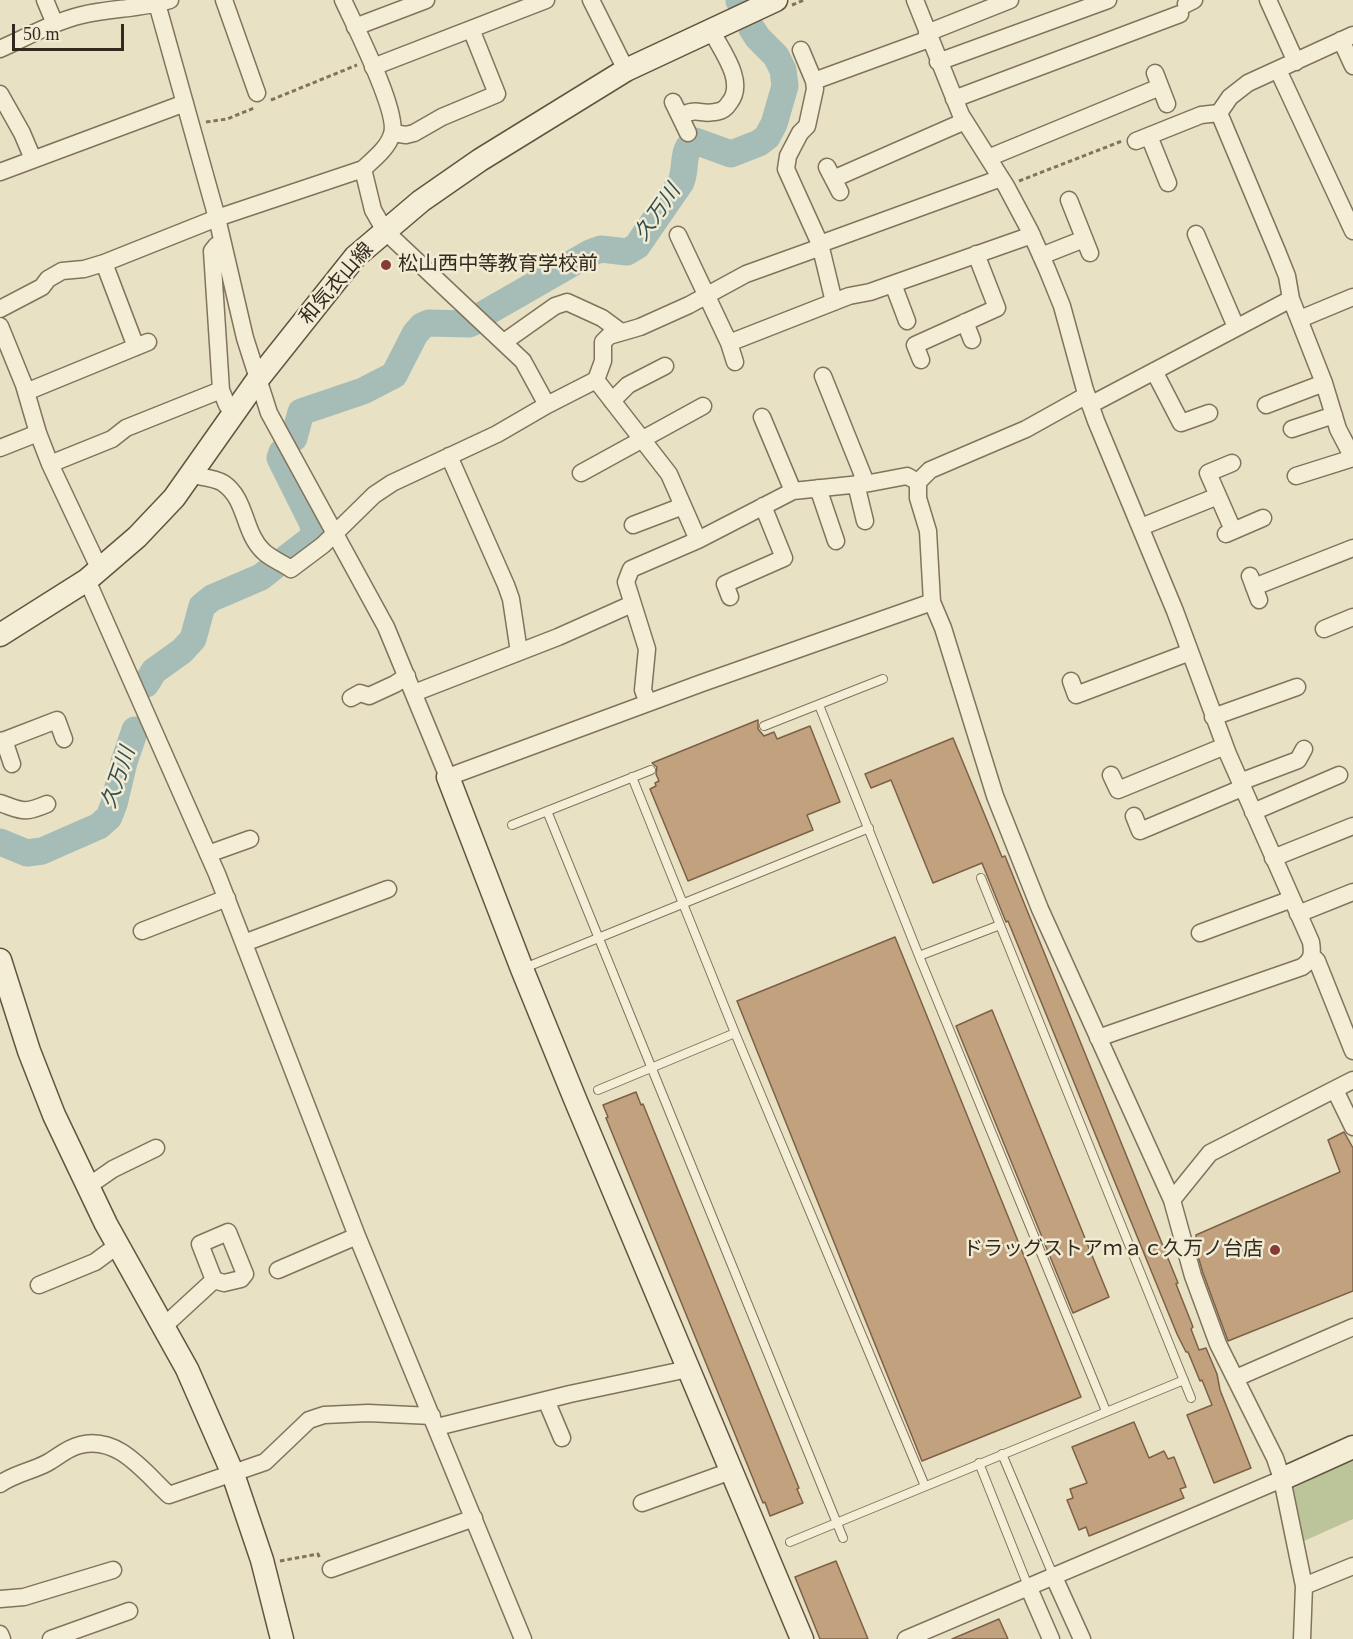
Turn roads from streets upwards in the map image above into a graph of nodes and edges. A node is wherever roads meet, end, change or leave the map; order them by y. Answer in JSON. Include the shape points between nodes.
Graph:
{"nodes":[{"id":1,"x":45,"y":0,"type":"edge"},
{"id":2,"x":224,"y":0,"type":"edge"},
{"id":3,"x":343,"y":0,"type":"edge"},
{"id":4,"x":426,"y":0,"type":"edge"},
{"id":5,"x":546,"y":0,"type":"edge"},
{"id":6,"x":591,"y":0,"type":"edge"},
{"id":7,"x":915,"y":0,"type":"edge"},
{"id":8,"x":1010,"y":0,"type":"edge"},
{"id":9,"x":1108,"y":0,"type":"edge"},
{"id":10,"x":1268,"y":0,"type":"edge"},
{"id":11,"x":161,"y":1,"type":"edge"},
{"id":12,"x":779,"y":5,"type":"edge"},
{"id":13,"x":1186,"y":6,"type":"edge"},
{"id":14,"x":81,"y":7,"type":"edge"},
{"id":15,"x":55,"y":24,"type":"junction"},
{"id":16,"x":355,"y":27,"type":"junction"},
{"id":17,"x":471,"y":29,"type":"junction"},
{"id":18,"x":711,"y":30,"type":"junction"},
{"id":19,"x":928,"y":36,"type":"junction"},
{"id":20,"x":1347,"y":37,"type":"edge"},
{"id":21,"x":2,"y":45,"type":"edge"},
{"id":22,"x":801,"y":50,"type":"dead end"},
{"id":23,"x":938,"y":62,"type":"junction"},
{"id":24,"x":1296,"y":62,"type":"junction"},
{"id":25,"x":371,"y":64,"type":"junction"},
{"id":26,"x":1353,"y":66,"type":"edge"},
{"id":27,"x":626,"y":70,"type":"junction"},
{"id":28,"x":1278,"y":70,"type":"junction"},
{"id":29,"x":814,"y":81,"type":"junction"},
{"id":30,"x":0,"y":94,"type":"edge"},
{"id":31,"x":954,"y":99,"type":"junction"},
{"id":32,"x":262,"y":100,"type":"road end"},
{"id":33,"x":185,"y":103,"type":"junction"},
{"id":34,"x":1167,"y":104,"type":"dead end"},
{"id":35,"x":1219,"y":113,"type":"junction"},
{"id":36,"x":965,"y":121,"type":"junction"},
{"id":37,"x":393,"y":133,"type":"junction"},
{"id":38,"x":688,"y":133,"type":"dead end"},
{"id":39,"x":988,"y":158,"type":"junction"},
{"id":40,"x":33,"y":159,"type":"junction"},
{"id":41,"x":363,"y":169,"type":"junction"},
{"id":42,"x":0,"y":172,"type":"edge"},
{"id":43,"x":834,"y":179,"type":"dead end"},
{"id":44,"x":1003,"y":182,"type":"junction"},
{"id":45,"x":1169,"y":182,"type":"dead end"},
{"id":46,"x":1069,"y":200,"type":"dead end"},
{"id":47,"x":217,"y":218,"type":"junction"},
{"id":48,"x":385,"y":231,"type":"junction"},
{"id":49,"x":1353,"y":231,"type":"edge"},
{"id":50,"x":678,"y":235,"type":"dead end"},
{"id":51,"x":1032,"y":235,"type":"junction"},
{"id":52,"x":1204,"y":240,"type":"dead end"},
{"id":53,"x":222,"y":242,"type":"junction"},
{"id":54,"x":820,"y":245,"type":"junction"},
{"id":55,"x":976,"y":254,"type":"junction"},
{"id":56,"x":1041,"y":256,"type":"junction"},
{"id":57,"x":104,"y":263,"type":"junction"},
{"id":58,"x":893,"y":284,"type":"junction"},
{"id":59,"x":707,"y":296,"type":"junction"},
{"id":60,"x":1353,"y":297,"type":"edge"},
{"id":61,"x":1291,"y":298,"type":"junction"},
{"id":62,"x":834,"y":302,"type":"junction"},
{"id":63,"x":0,"y":309,"type":"edge"},
{"id":64,"x":1300,"y":319,"type":"junction"},
{"id":65,"x":907,"y":321,"type":"dead end"},
{"id":66,"x":965,"y":322,"type":"junction"},
{"id":67,"x":0,"y":326,"type":"edge"},
{"id":68,"x":1236,"y":327,"type":"junction"},
{"id":69,"x":621,"y":332,"type":"junction"},
{"id":70,"x":972,"y":340,"type":"dead end"},
{"id":71,"x":504,"y":342,"type":"junction"},
{"id":72,"x":729,"y":343,"type":"junction"},
{"id":73,"x":921,"y":360,"type":"dead end"},
{"id":74,"x":735,"y":362,"type":"dead end"},
{"id":75,"x":665,"y":366,"type":"dead end"},
{"id":76,"x":1154,"y":371,"type":"junction"},
{"id":77,"x":823,"y":376,"type":"dead end"},
{"id":78,"x":258,"y":379,"type":"junction"},
{"id":79,"x":596,"y":380,"type":"junction"},
{"id":80,"x":1324,"y":384,"type":"junction"},
{"id":81,"x":221,"y":390,"type":"junction"},
{"id":82,"x":26,"y":392,"type":"junction"},
{"id":83,"x":1088,"y":400,"type":"junction"},
{"id":84,"x":612,"y":401,"type":"junction"},
{"id":85,"x":548,"y":405,"type":"junction"},
{"id":86,"x":1266,"y":405,"type":"dead end"},
{"id":87,"x":703,"y":406,"type":"dead end"},
{"id":88,"x":235,"y":413,"type":"junction"},
{"id":89,"x":1209,"y":413,"type":"dead end"},
{"id":90,"x":1334,"y":415,"type":"junction"},
{"id":91,"x":762,"y":417,"type":"dead end"},
{"id":92,"x":1292,"y":429,"type":"dead end"},
{"id":93,"x":38,"y":433,"type":"junction"},
{"id":94,"x":641,"y":438,"type":"junction"},
{"id":95,"x":0,"y":448,"type":"edge"},
{"id":96,"x":449,"y":456,"type":"junction"},
{"id":97,"x":1353,"y":458,"type":"edge"},
{"id":98,"x":1231,"y":461,"type":"dead end"},
{"id":99,"x":50,"y":464,"type":"junction"},
{"id":100,"x":581,"y":473,"type":"dead end"},
{"id":101,"x":192,"y":474,"type":"junction"},
{"id":102,"x":1296,"y":476,"type":"dead end"},
{"id":103,"x":918,"y":482,"type":"junction"},
{"id":104,"x":861,"y":484,"type":"junction"},
{"id":105,"x":818,"y":488,"type":"junction"},
{"id":106,"x":793,"y":491,"type":"junction"},
{"id":107,"x":1218,"y":496,"type":"junction"},
{"id":108,"x":683,"y":506,"type":"junction"},
{"id":109,"x":763,"y":506,"type":"junction"},
{"id":110,"x":1263,"y":518,"type":"dead end"},
{"id":111,"x":865,"y":521,"type":"dead end"},
{"id":112,"x":633,"y":525,"type":"dead end"},
{"id":113,"x":1141,"y":526,"type":"junction"},
{"id":114,"x":335,"y":534,"type":"junction"},
{"id":115,"x":698,"y":540,"type":"junction"},
{"id":116,"x":836,"y":541,"type":"dead end"},
{"id":117,"x":1353,"y":548,"type":"edge"},
{"id":118,"x":93,"y":575,"type":"junction"},
{"id":119,"x":1254,"y":587,"type":"dead end"},
{"id":120,"x":730,"y":597,"type":"dead end"},
{"id":121,"x":932,"y":602,"type":"junction"},
{"id":122,"x":632,"y":604,"type":"junction"},
{"id":123,"x":1353,"y":617,"type":"edge"},
{"id":124,"x":2,"y":628,"type":"edge"},
{"id":125,"x":1324,"y":629,"type":"dead end"},
{"id":126,"x":519,"y":652,"type":"junction"},
{"id":127,"x":1190,"y":652,"type":"junction"},
{"id":128,"x":407,"y":676,"type":"junction"},
{"id":129,"x":1071,"y":681,"type":"dead end"},
{"id":130,"x":1297,"y":687,"type":"dead end"},
{"id":131,"x":414,"y":693,"type":"junction"},
{"id":132,"x":351,"y":698,"type":"dead end"},
{"id":133,"x":648,"y":703,"type":"junction"},
{"id":134,"x":1213,"y":717,"type":"junction"},
{"id":135,"x":64,"y":738,"type":"dead end"},
{"id":136,"x":2,"y":741,"type":"edge"},
{"id":137,"x":1225,"y":746,"type":"junction"},
{"id":138,"x":1305,"y":749,"type":"dead end"},
{"id":139,"x":12,"y":764,"type":"dead end"},
{"id":140,"x":1111,"y":775,"type":"dead end"},
{"id":141,"x":1339,"y":775,"type":"dead end"},
{"id":142,"x":448,"y":777,"type":"junction"},
{"id":143,"x":1241,"y":785,"type":"junction"},
{"id":144,"x":0,"y":803,"type":"edge"},
{"id":145,"x":47,"y":804,"type":"dead end"},
{"id":146,"x":1253,"y":812,"type":"junction"},
{"id":147,"x":1134,"y":816,"type":"dead end"},
{"id":148,"x":1353,"y":826,"type":"edge"},
{"id":149,"x":250,"y":839,"type":"dead end"},
{"id":150,"x":208,"y":854,"type":"junction"},
{"id":151,"x":1273,"y":858,"type":"junction"},
{"id":152,"x":388,"y":890,"type":"dead end"},
{"id":153,"x":1353,"y":892,"type":"edge"},
{"id":154,"x":227,"y":898,"type":"junction"},
{"id":155,"x":1295,"y":907,"type":"junction"},
{"id":156,"x":142,"y":931,"type":"dead end"},
{"id":157,"x":1199,"y":932,"type":"dead end"},
{"id":158,"x":244,"y":943,"type":"junction"},
{"id":159,"x":1312,"y":956,"type":"junction"},
{"id":160,"x":0,"y":960,"type":"edge"},
{"id":161,"x":1098,"y":1038,"type":"junction"},
{"id":162,"x":1353,"y":1051,"type":"edge"},
{"id":163,"x":1353,"y":1080,"type":"edge"},
{"id":164,"x":1335,"y":1090,"type":"junction"},
{"id":165,"x":1353,"y":1127,"type":"edge"},
{"id":166,"x":156,"y":1148,"type":"dead end"},
{"id":167,"x":87,"y":1187,"type":"junction"},
{"id":168,"x":1172,"y":1200,"type":"junction"},
{"id":169,"x":357,"y":1236,"type":"junction"},
{"id":170,"x":118,"y":1245,"type":"junction"},
{"id":171,"x":278,"y":1270,"type":"dead end"},
{"id":172,"x":46,"y":1277,"type":"dead end"},
{"id":173,"x":214,"y":1280,"type":"dead end"},
{"id":174,"x":164,"y":1326,"type":"junction"},
{"id":175,"x":1353,"y":1327,"type":"edge"},
{"id":176,"x":688,"y":1369,"type":"junction"},
{"id":177,"x":1236,"y":1378,"type":"junction"},
{"id":178,"x":546,"y":1400,"type":"junction"},
{"id":179,"x":434,"y":1421,"type":"junction"},
{"id":180,"x":562,"y":1438,"type":"dead end"},
{"id":181,"x":1353,"y":1447,"type":"edge"},
{"id":182,"x":732,"y":1471,"type":"junction"},
{"id":183,"x":233,"y":1474,"type":"junction"},
{"id":184,"x":1282,"y":1479,"type":"junction"},
{"id":185,"x":0,"y":1484,"type":"edge"},
{"id":186,"x":642,"y":1503,"type":"dead end"},
{"id":187,"x":474,"y":1518,"type":"junction"},
{"id":188,"x":1353,"y":1566,"type":"edge"},
{"id":189,"x":328,"y":1567,"type":"road end"},
{"id":190,"x":103,"y":1568,"type":"dead end"},
{"id":191,"x":1053,"y":1575,"type":"junction"},
{"id":192,"x":1028,"y":1586,"type":"junction"},
{"id":193,"x":1304,"y":1586,"type":"junction"},
{"id":194,"x":0,"y":1599,"type":"edge"},
{"id":195,"x":129,"y":1611,"type":"dead end"},
{"id":196,"x":0,"y":1635,"type":"edge"},
{"id":197,"x":2,"y":1639,"type":"edge"},
{"id":198,"x":51,"y":1639,"type":"edge"},
{"id":199,"x":282,"y":1639,"type":"edge"},
{"id":200,"x":523,"y":1639,"type":"edge"},
{"id":201,"x":802,"y":1639,"type":"edge"},
{"id":202,"x":906,"y":1639,"type":"edge"},
{"id":203,"x":1051,"y":1639,"type":"edge"},
{"id":204,"x":1082,"y":1639,"type":"edge"},
{"id":205,"x":1302,"y":1639,"type":"edge"}],
"edges":[{"from":1,"to":15,"type":"street"},
{"from":2,"to":32,"type":"street"},
{"from":3,"to":16,"type":"street"},
{"from":4,"to":16,"type":"street"},
{"from":5,"to":17,"type":"street"},
{"from":6,"to":27,"type":"street"},
{"from":7,"to":19,"type":"street"},
{"from":8,"to":19,"type":"street"},
{"from":9,"to":23,"type":"street"},
{"from":10,"to":24,"type":"street"},
{"from":11,"to":14,"type":"street"},
{"from":11,"to":33,"type":"street"},
{"from":12,"to":18,"type":"street","name":"和気衣山線"},
{"from":13,"to":31,"type":"street"},
{"from":14,"to":15,"type":"street"},
{"from":15,"to":21,"type":"street"},
{"from":16,"to":25,"type":"street"},
{"from":17,"to":25,"type":"street"},
{"from":17,"to":37,"type":"street","via":[[497,94],[414,133]]},
{"from":18,"to":27,"type":"street","name":"和気衣山線"},
{"from":18,"to":38,"type":"street","via":[[736,86],[724,109],[713,113],[676,109]]},
{"from":19,"to":23,"type":"street"},
{"from":19,"to":29,"type":"street"},
{"from":20,"to":24,"type":"street"},
{"from":20,"to":26,"type":"street"},
{"from":22,"to":29,"type":"street"},
{"from":23,"to":31,"type":"street"},
{"from":24,"to":28,"type":"street"},
{"from":25,"to":37,"type":"street","via":[[388,102]]},
{"from":27,"to":48,"type":"street","name":"和気衣山線","via":[[480,160]]},
{"from":28,"to":35,"type":"street","via":[[1248,82]]},
{"from":28,"to":49,"type":"street"},
{"from":29,"to":54,"type":"street","via":[[807,126],[788,156],[786,169]]},
{"from":30,"to":40,"type":"street"},
{"from":31,"to":36,"type":"street"},
{"from":33,"to":40,"type":"street"},
{"from":33,"to":47,"type":"street"},
{"from":34,"to":39,"type":"street","via":[[1158,80]]},
{"from":35,"to":45,"type":"street","via":[[1201,115],[1142,139]]},
{"from":35,"to":61,"type":"street","via":[[1281,259]]},
{"from":36,"to":39,"type":"street"},
{"from":36,"to":43,"type":"street"},
{"from":37,"to":41,"type":"street"},
{"from":39,"to":44,"type":"street"},
{"from":40,"to":42,"type":"street"},
{"from":41,"to":47,"type":"street"},
{"from":41,"to":48,"type":"street","via":[[374,210]]},
{"from":44,"to":51,"type":"street"},
{"from":44,"to":54,"type":"street"},
{"from":46,"to":56,"type":"street","via":[[1087,246]]},
{"from":47,"to":53,"type":"street"},
{"from":47,"to":57,"type":"street"},
{"from":48,"to":71,"type":"street"},
{"from":48,"to":78,"type":"street","name":"和気衣山線","via":[[355,257]]},
{"from":50,"to":59,"type":"street"},
{"from":51,"to":55,"type":"street"},
{"from":51,"to":56,"type":"street"},
{"from":52,"to":68,"type":"street"},
{"from":53,"to":78,"type":"street"},
{"from":53,"to":81,"type":"street","via":[[212,250]]},
{"from":54,"to":59,"type":"street","via":[[746,274]]},
{"from":54,"to":62,"type":"street"},
{"from":55,"to":58,"type":"street"},
{"from":55,"to":66,"type":"street","via":[[997,308]]},
{"from":56,"to":83,"type":"street","via":[[1062,306]]},
{"from":57,"to":63,"type":"street","via":[[62,271],[42,287]]},
{"from":57,"to":82,"type":"street","via":[[142,345]]},
{"from":58,"to":62,"type":"street"},
{"from":58,"to":65,"type":"street"},
{"from":59,"to":69,"type":"street","via":[[654,322]]},
{"from":59,"to":72,"type":"street"},
{"from":60,"to":64,"type":"street"},
{"from":61,"to":64,"type":"street"},
{"from":61,"to":68,"type":"street"},
{"from":62,"to":72,"type":"street"},
{"from":64,"to":80,"type":"street"},
{"from":66,"to":70,"type":"street"},
{"from":66,"to":73,"type":"street","via":[[915,345]]},
{"from":67,"to":82,"type":"street"},
{"from":68,"to":76,"type":"street"},
{"from":69,"to":71,"type":"street","via":[[602,318],[567,302],[555,306]]},
{"from":69,"to":79,"type":"street","via":[[603,342],[603,361]]},
{"from":71,"to":85,"type":"street","via":[[523,361]]},
{"from":72,"to":74,"type":"street"},
{"from":75,"to":84,"type":"street","via":[[628,385]]},
{"from":76,"to":83,"type":"street"},
{"from":76,"to":89,"type":"street","via":[[1181,423]]},
{"from":77,"to":104,"type":"street"},
{"from":78,"to":88,"type":"street","name":"和気衣山線"},
{"from":78,"to":114,"type":"street","via":[[269,413]]},
{"from":79,"to":84,"type":"street"},
{"from":79,"to":85,"type":"street"},
{"from":80,"to":86,"type":"street"},
{"from":80,"to":90,"type":"street"},
{"from":81,"to":88,"type":"street"},
{"from":81,"to":99,"type":"street"},
{"from":82,"to":93,"type":"street"},
{"from":83,"to":103,"type":"street","via":[[930,470]]},
{"from":83,"to":113,"type":"street"},
{"from":84,"to":94,"type":"street"},
{"from":85,"to":96,"type":"street","via":[[497,435]]},
{"from":87,"to":94,"type":"street"},
{"from":88,"to":101,"type":"street","name":"和気衣山線"},
{"from":90,"to":92,"type":"street"},
{"from":90,"to":97,"type":"street"},
{"from":91,"to":106,"type":"street"},
{"from":93,"to":95,"type":"street"},
{"from":93,"to":99,"type":"street"},
{"from":94,"to":100,"type":"street"},
{"from":94,"to":108,"type":"street","via":[[669,474]]},
{"from":96,"to":114,"type":"street","via":[[374,495]]},
{"from":96,"to":126,"type":"street","via":[[511,599]]},
{"from":97,"to":102,"type":"street"},
{"from":98,"to":107,"type":"street","via":[[1208,473]]},
{"from":99,"to":118,"type":"street"},
{"from":101,"to":114,"type":"street","via":[[222,482],[233,492],[262,551],[291,569]]},
{"from":101,"to":118,"type":"street","name":"和気衣山線","via":[[137,537]]},
{"from":103,"to":104,"type":"street","via":[[907,476]]},
{"from":103,"to":121,"type":"street","via":[[918,498],[928,531]]},
{"from":104,"to":105,"type":"street"},
{"from":104,"to":111,"type":"street"},
{"from":105,"to":106,"type":"street"},
{"from":105,"to":116,"type":"street"},
{"from":106,"to":109,"type":"street"},
{"from":107,"to":110,"type":"street","via":[[1229,532]]},
{"from":107,"to":113,"type":"street"},
{"from":108,"to":112,"type":"street"},
{"from":108,"to":115,"type":"street"},
{"from":109,"to":115,"type":"street"},
{"from":109,"to":120,"type":"street","via":[[784,558],[725,584]]},
{"from":113,"to":127,"type":"street"},
{"from":114,"to":128,"type":"street","via":[[386,627]]},
{"from":115,"to":122,"type":"street","via":[[631,569],[626,582]]},
{"from":117,"to":119,"type":"street"},
{"from":118,"to":124,"type":"street","name":"和気衣山線"},
{"from":118,"to":150,"type":"street"},
{"from":121,"to":133,"type":"street"},
{"from":121,"to":161,"type":"street","via":[[995,796]]},
{"from":122,"to":126,"type":"street"},
{"from":122,"to":133,"type":"street","via":[[647,649],[643,690]]},
{"from":123,"to":125,"type":"street"},
{"from":126,"to":131,"type":"street"},
{"from":127,"to":129,"type":"street","via":[[1076,695]]},
{"from":127,"to":134,"type":"street"},
{"from":128,"to":131,"type":"street"},
{"from":128,"to":132,"type":"street","via":[[369,696],[360,693]]},
{"from":130,"to":134,"type":"street"},
{"from":131,"to":142,"type":"street"},
{"from":133,"to":142,"type":"street"},
{"from":134,"to":137,"type":"street"},
{"from":135,"to":136,"type":"street","via":[[57,720]]},
{"from":136,"to":139,"type":"street"},
{"from":137,"to":140,"type":"street","via":[[1118,790]]},
{"from":137,"to":143,"type":"street"},
{"from":138,"to":143,"type":"street","via":[[1298,760]]},
{"from":141,"to":146,"type":"street"},
{"from":142,"to":176,"type":"street","via":[[522,969]]},
{"from":143,"to":146,"type":"street"},
{"from":143,"to":147,"type":"street","via":[[1140,831]]},
{"from":144,"to":145,"type":"street","via":[[23,811]]},
{"from":146,"to":151,"type":"street"},
{"from":148,"to":151,"type":"street"},
{"from":149,"to":150,"type":"street"},
{"from":150,"to":154,"type":"street"},
{"from":151,"to":155,"type":"street"},
{"from":152,"to":158,"type":"street"},
{"from":153,"to":155,"type":"street"},
{"from":154,"to":156,"type":"street"},
{"from":154,"to":158,"type":"street"},
{"from":155,"to":157,"type":"street"},
{"from":155,"to":159,"type":"street","via":[[1311,942]]},
{"from":158,"to":169,"type":"street"},
{"from":159,"to":161,"type":"street","via":[[1302,967]]},
{"from":159,"to":162,"type":"street"},
{"from":160,"to":167,"type":"street","via":[[29,1051]]},
{"from":161,"to":168,"type":"street"},
{"from":163,"to":164,"type":"street"},
{"from":164,"to":165,"type":"street"},
{"from":164,"to":168,"type":"street","via":[[1210,1153]]},
{"from":166,"to":167,"type":"street"},
{"from":167,"to":170,"type":"street"},
{"from":168,"to":177,"type":"street","via":[[1192,1276],[1218,1344]]},
{"from":169,"to":171,"type":"street"},
{"from":169,"to":179,"type":"street"},
{"from":170,"to":172,"type":"street","via":[[95,1262]]},
{"from":170,"to":174,"type":"street"},
{"from":173,"to":174,"type":"street"},
{"from":174,"to":183,"type":"street"},
{"from":175,"to":177,"type":"street"},
{"from":176,"to":178,"type":"street"},
{"from":176,"to":182,"type":"street"},
{"from":177,"to":184,"type":"street"},
{"from":178,"to":179,"type":"street"},
{"from":178,"to":180,"type":"street"},
{"from":179,"to":183,"type":"street","via":[[368,1413],[324,1415],[309,1420],[265,1462]]},
{"from":179,"to":187,"type":"street"},
{"from":181,"to":184,"type":"street"},
{"from":182,"to":186,"type":"street"},
{"from":182,"to":201,"type":"street"},
{"from":183,"to":185,"type":"street","via":[[169,1495],[123,1451],[95,1443],[68,1449],[46,1464]]},
{"from":183,"to":199,"type":"street","via":[[262,1560]]},
{"from":184,"to":191,"type":"street"},
{"from":184,"to":193,"type":"street"},
{"from":187,"to":189,"type":"street"},
{"from":187,"to":200,"type":"street"},
{"from":188,"to":193,"type":"street"},
{"from":190,"to":194,"type":"street","via":[[24,1597]]},
{"from":191,"to":192,"type":"street"},
{"from":191,"to":204,"type":"street"},
{"from":192,"to":202,"type":"street"},
{"from":192,"to":203,"type":"street"},
{"from":193,"to":205,"type":"street"},
{"from":195,"to":198,"type":"street"},
{"from":196,"to":197,"type":"street"}]}
